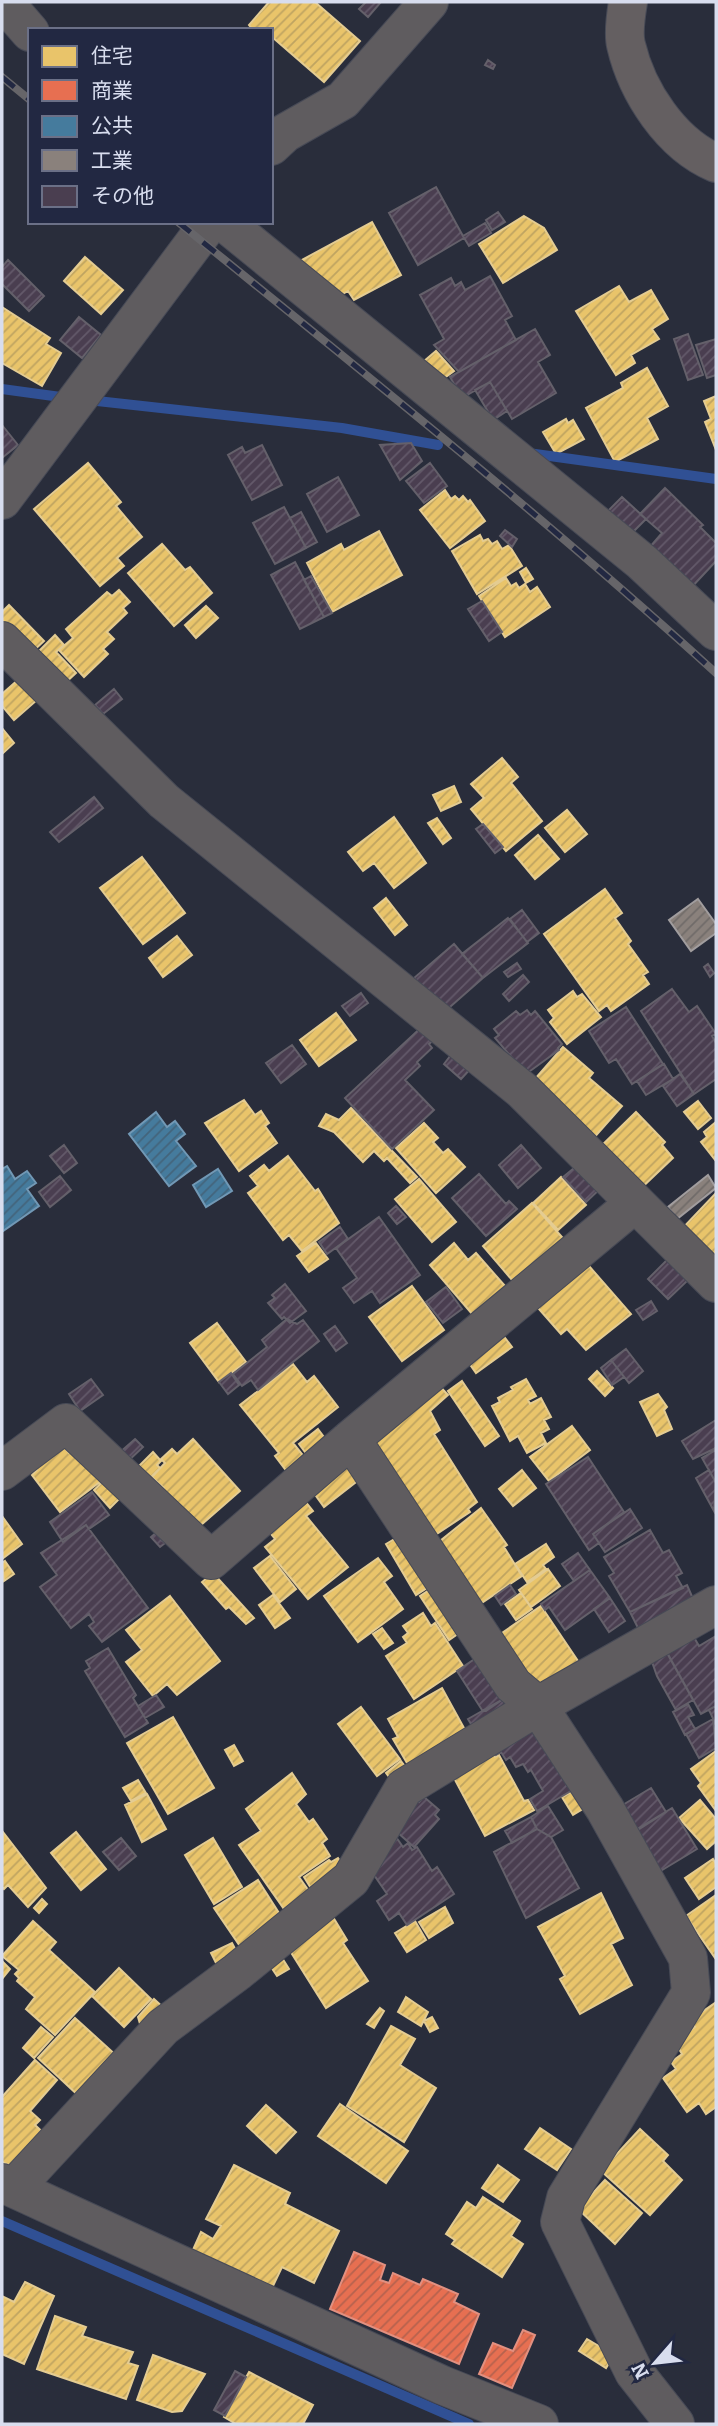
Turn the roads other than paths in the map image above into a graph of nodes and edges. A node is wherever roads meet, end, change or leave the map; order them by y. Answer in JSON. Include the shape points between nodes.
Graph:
{"nodes":[{"id":1,"x":4,"y":2,"type":"edge"},
{"id":2,"x":429,"y":2,"type":"edge"},
{"id":3,"x":628,"y":2,"type":"edge"},
{"id":4,"x":28,"y":30,"type":"edge"},
{"id":5,"x":273,"y":144,"type":"edge"},
{"id":6,"x":716,"y":163,"type":"edge"},
{"id":7,"x":208,"y":224,"type":"edge"},
{"id":8,"x":226,"y":224,"type":"edge"},
{"id":9,"x":2,"y":500,"type":"edge"},
{"id":10,"x":716,"y":631,"type":"edge"},
{"id":11,"x":2,"y":641,"type":"edge"},
{"id":12,"x":635,"y":1203,"type":"junction"},
{"id":13,"x":716,"y":1283,"type":"edge"},
{"id":14,"x":351,"y":1439,"type":"junction"},
{"id":15,"x":2,"y":1471,"type":"edge"},
{"id":16,"x":716,"y":1605,"type":"edge"},
{"id":17,"x":538,"y":1706,"type":"junction"},
{"id":18,"x":8,"y":2186,"type":"edge"},
{"id":19,"x":539,"y":2424,"type":"edge"},
{"id":20,"x":675,"y":2424,"type":"edge"}],
"edges":[{"from":1,"to":4,"type":"street"},
{"from":2,"to":5,"type":"street","via":[[343,100]]},
{"from":3,"to":6,"type":"street","via":[[625,43],[637,80],[665,125]]},
{"from":7,"to":9,"type":"street"},
{"from":8,"to":10,"type":"street","via":[[642,562]]},
{"from":11,"to":12,"type":"street","via":[[163,801],[522,1090]]},
{"from":12,"to":13,"type":"street"},
{"from":12,"to":14,"type":"street"},
{"from":14,"to":15,"type":"street","via":[[211,1560],[66,1423]]},
{"from":14,"to":17,"type":"street","via":[[513,1685]]},
{"from":16,"to":17,"type":"street"},
{"from":17,"to":18,"type":"street","via":[[404,1788],[351,1879],[163,2027]]},
{"from":17,"to":20,"type":"street","via":[[605,1809],[688,1958],[691,1993],[566,2198],[560,2222],[634,2372]]},
{"from":18,"to":19,"type":"street","via":[[442,2385]]}]}
